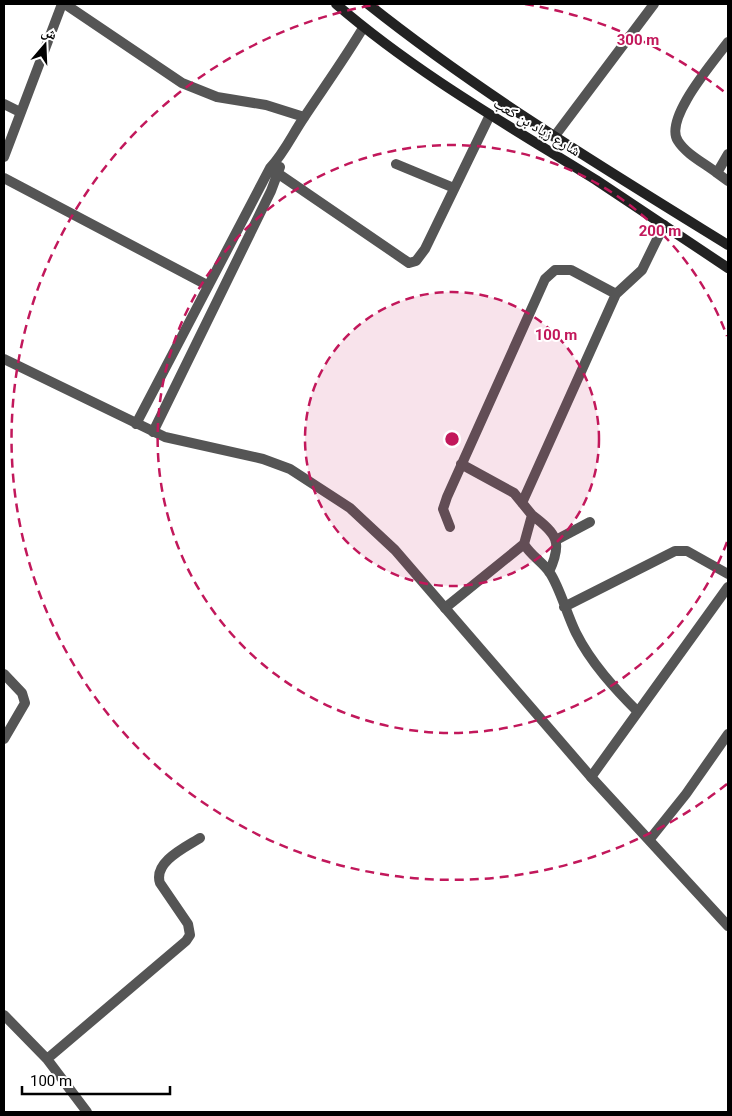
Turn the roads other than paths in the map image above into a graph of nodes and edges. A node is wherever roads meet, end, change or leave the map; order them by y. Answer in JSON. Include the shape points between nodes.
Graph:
{"nodes":[{"id":1,"x":63,"y":4,"type":"edge"},
{"id":2,"x":336,"y":4,"type":"edge"},
{"id":3,"x":368,"y":4,"type":"edge"},
{"id":4,"x":654,"y":4,"type":"edge"},
{"id":5,"x":364,"y":28,"type":"junction"},
{"id":6,"x":728,"y":42,"type":"edge"},
{"id":7,"x":4,"y":104,"type":"edge"},
{"id":8,"x":20,"y":112,"type":"junction"},
{"id":9,"x":490,"y":115,"type":"junction"},
{"id":10,"x":304,"y":117,"type":"junction"},
{"id":11,"x":554,"y":138,"type":"junction"},
{"id":12,"x":728,"y":154,"type":"edge"},
{"id":13,"x":4,"y":157,"type":"edge"},
{"id":14,"x":396,"y":164,"type":"dead end"},
{"id":15,"x":275,"y":170,"type":"junction"},
{"id":16,"x":716,"y":173,"type":"junction"},
{"id":17,"x":4,"y":178,"type":"edge"},
{"id":18,"x":728,"y":182,"type":"edge"},
{"id":19,"x":454,"y":188,"type":"junction"},
{"id":20,"x":664,"y":225,"type":"junction"},
{"id":21,"x":728,"y":244,"type":"edge"},
{"id":22,"x":728,"y":268,"type":"edge"},
{"id":23,"x":207,"y":285,"type":"junction"},
{"id":24,"x":616,"y":294,"type":"junction"},
{"id":25,"x":4,"y":358,"type":"edge"},
{"id":26,"x":136,"y":424,"type":"junction"},
{"id":27,"x":153,"y":432,"type":"junction"},
{"id":28,"x":461,"y":464,"type":"junction"},
{"id":29,"x":522,"y":503,"type":"junction"},
{"id":30,"x":532,"y":516,"type":"junction"},
{"id":31,"x":590,"y":522,"type":"dead end"},
{"id":32,"x":450,"y":527,"type":"dead end"},
{"id":33,"x":556,"y":540,"type":"junction"},
{"id":34,"x":524,"y":544,"type":"junction"},
{"id":35,"x":549,"y":572,"type":"junction"},
{"id":36,"x":728,"y":574,"type":"edge"},
{"id":37,"x":728,"y":587,"type":"edge"},
{"id":38,"x":564,"y":607,"type":"junction"},
{"id":39,"x":445,"y":608,"type":"junction"},
{"id":40,"x":4,"y":674,"type":"edge"},
{"id":41,"x":638,"y":712,"type":"junction"},
{"id":42,"x":728,"y":734,"type":"edge"},
{"id":43,"x":4,"y":739,"type":"edge"},
{"id":44,"x":591,"y":777,"type":"junction"},
{"id":45,"x":200,"y":838,"type":"dead end"},
{"id":46,"x":650,"y":839,"type":"junction"},
{"id":47,"x":728,"y":926,"type":"edge"},
{"id":48,"x":4,"y":1014,"type":"edge"},
{"id":49,"x":13,"y":1024,"type":"junction"},
{"id":50,"x":4,"y":1032,"type":"edge"},
{"id":51,"x":47,"y":1059,"type":"junction"},
{"id":52,"x":87,"y":1112,"type":"edge"}],
"edges":[{"from":1,"to":8,"type":"street"},
{"from":1,"to":10,"type":"street","via":[[182,83],[217,96],[266,105]]},
{"from":2,"to":5,"type":"main road","name":"شارع زياد بن كعب"},
{"from":3,"to":11,"type":"main road","name":"شارع زياد بن كعب","via":[[455,70]]},
{"from":4,"to":11,"type":"street"},
{"from":5,"to":9,"type":"main road","name":"شارع زياد بن كعب","via":[[430,77]]},
{"from":5,"to":10,"type":"street"},
{"from":6,"to":16,"type":"street","via":[[683,106],[674,128],[677,140]]},
{"from":7,"to":8,"type":"street"},
{"from":8,"to":13,"type":"street"},
{"from":9,"to":19,"type":"street"},
{"from":9,"to":20,"type":"main road","name":"شارع زياد بن كعب"},
{"from":10,"to":15,"type":"street"},
{"from":11,"to":21,"type":"main road","name":"شارع زياد بن كعب"},
{"from":12,"to":16,"type":"street"},
{"from":14,"to":19,"type":"street"},
{"from":15,"to":19,"type":"street","via":[[409,262],[416,261],[425,249]]},
{"from":15,"to":23,"type":"street"},
{"from":15,"to":27,"type":"street"},
{"from":16,"to":18,"type":"street"},
{"from":17,"to":23,"type":"street"},
{"from":20,"to":22,"type":"main road","name":"شارع زياد بن كعب"},
{"from":20,"to":24,"type":"street","via":[[642,270]]},
{"from":23,"to":26,"type":"street"},
{"from":24,"to":28,"type":"street","via":[[571,270],[560,269],[549,274],[536,294]]},
{"from":24,"to":29,"type":"street"},
{"from":25,"to":26,"type":"street"},
{"from":26,"to":27,"type":"street"},
{"from":27,"to":39,"type":"street","via":[[185,443],[263,459],[306,478],[372,527]]},
{"from":28,"to":29,"type":"street","via":[[502,485]]},
{"from":28,"to":32,"type":"street","via":[[443,509]]},
{"from":29,"to":30,"type":"street"},
{"from":30,"to":33,"type":"street","via":[[547,527]]},
{"from":30,"to":34,"type":"street"},
{"from":31,"to":33,"type":"street"},
{"from":33,"to":35,"type":"street","via":[[556,555]]},
{"from":34,"to":35,"type":"street"},
{"from":34,"to":39,"type":"street"},
{"from":35,"to":38,"type":"street"},
{"from":36,"to":38,"type":"street","via":[[687,551],[675,551]]},
{"from":37,"to":41,"type":"street"},
{"from":38,"to":41,"type":"street","via":[[587,652]]},
{"from":39,"to":44,"type":"street"},
{"from":40,"to":43,"type":"street","via":[[22,694],[25,703]]},
{"from":41,"to":44,"type":"street"},
{"from":42,"to":46,"type":"street"},
{"from":44,"to":46,"type":"street"},
{"from":45,"to":51,"type":"street","via":[[166,861],[159,875],[160,883],[188,924],[190,935],[186,941]]},
{"from":46,"to":47,"type":"street"},
{"from":48,"to":49,"type":"street"},
{"from":49,"to":50,"type":"street"},
{"from":49,"to":51,"type":"street"},
{"from":51,"to":52,"type":"street"}]}
